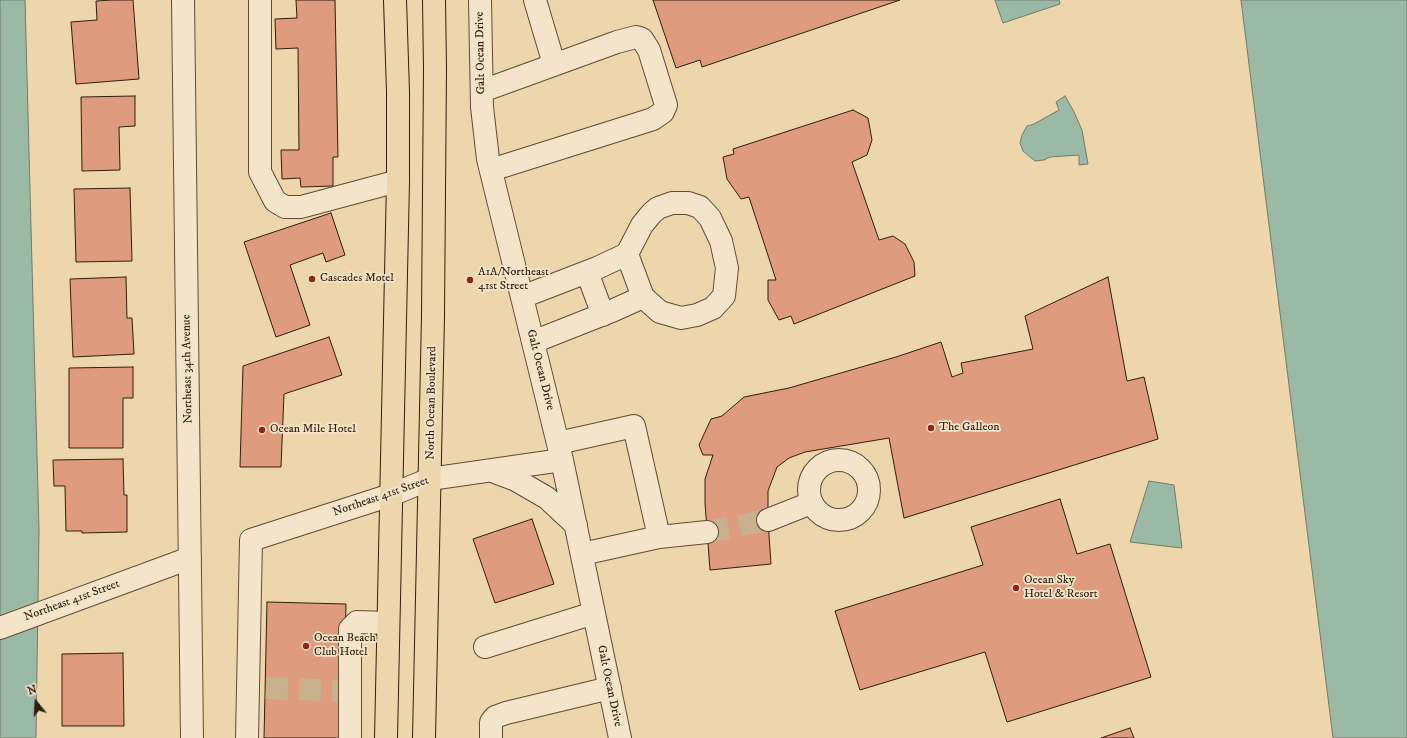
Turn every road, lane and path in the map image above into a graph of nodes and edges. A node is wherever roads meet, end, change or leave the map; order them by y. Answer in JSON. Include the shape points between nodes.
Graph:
{"nodes":[{"id":1,"x":183,"y":0,"type":"edge"},
{"id":2,"x":260,"y":0,"type":"edge"},
{"id":3,"x":394,"y":0,"type":"edge"},
{"id":4,"x":434,"y":0,"type":"edge"},
{"id":5,"x":480,"y":0,"type":"edge"},
{"id":6,"x":535,"y":0,"type":"edge"},
{"id":7,"x":554,"y":64,"type":"junction"},
{"id":8,"x":482,"y":91,"type":"junction"},
{"id":9,"x":491,"y":170,"type":"junction"},
{"id":10,"x":398,"y":181,"type":"junction"},
{"id":11,"x":626,"y":254,"type":"junction"},
{"id":12,"x":587,"y":272,"type":"junction"},
{"id":13,"x":522,"y":297,"type":"junction"},
{"id":14,"x":643,"y":297,"type":"junction"},
{"id":15,"x":603,"y":315,"type":"junction"},
{"id":16,"x":533,"y":342,"type":"junction"},
{"id":17,"x":560,"y":451,"type":"junction"},
{"id":18,"x":490,"y":470,"type":"junction"},
{"id":19,"x":430,"y":478,"type":"junction"},
{"id":20,"x":391,"y":495,"type":"junction"},
{"id":21,"x":811,"y":503,"type":"dead end"},
{"id":22,"x":768,"y":520,"type":"tunnel mouth"},
{"id":23,"x":576,"y":525,"type":"junction"},
{"id":24,"x":707,"y":532,"type":"tunnel mouth"},
{"id":25,"x":659,"y":537,"type":"junction"},
{"id":26,"x":582,"y":554,"type":"junction"},
{"id":27,"x":190,"y":558,"type":"junction"},
{"id":28,"x":594,"y":613,"type":"junction"},
{"id":29,"x":388,"y":624,"type":"junction"},
{"id":30,"x":0,"y":628,"type":"edge"},
{"id":31,"x":485,"y":647,"type":"dead end"},
{"id":32,"x":610,"y":688,"type":"junction"},
{"id":33,"x":192,"y":738,"type":"edge"},
{"id":34,"x":247,"y":738,"type":"edge"},
{"id":35,"x":350,"y":738,"type":"edge"},
{"id":36,"x":386,"y":738,"type":"edge"},
{"id":37,"x":424,"y":738,"type":"edge"},
{"id":38,"x":491,"y":738,"type":"edge"},
{"id":39,"x":620,"y":738,"type":"edge"}],
"edges":[{"from":1,"to":27,"type":"street","name":"Northeast 34th Avenue"},
{"from":2,"to":10,"type":"street","via":[[260,172],[275,201],[286,208],[302,208]]},
{"from":3,"to":10,"type":"main road"},
{"from":4,"to":19,"type":"main road","name":"North Ocean Boulevard"},
{"from":5,"to":8,"type":"street","name":"Galt Ocean Drive"},
{"from":6,"to":7,"type":"street"},
{"from":7,"to":8,"type":"street"},
{"from":7,"to":9,"type":"street","via":[[616,42],[642,39],[649,50],[666,104],[663,112],[653,119]]},
{"from":8,"to":9,"type":"street","name":"Galt Ocean Drive"},
{"from":9,"to":13,"type":"street","name":"Galt Ocean Drive"},
{"from":10,"to":20,"type":"main road"},
{"from":11,"to":12,"type":"street"},
{"from":11,"to":14,"type":"street"},
{"from":11,"to":14,"type":"street","via":[[652,212],[672,203],[688,203],[700,208],[710,218],[721,242],[727,268],[726,284],[724,296],[713,308],[681,318],[660,312]]},
{"from":12,"to":13,"type":"street"},
{"from":12,"to":15,"type":"street"},
{"from":13,"to":16,"type":"street","name":"Galt Ocean Drive"},
{"from":14,"to":15,"type":"street"},
{"from":15,"to":16,"type":"street"},
{"from":16,"to":17,"type":"street","name":"Galt Ocean Drive"},
{"from":17,"to":18,"type":"street","name":"Northeast 41st Street"},
{"from":17,"to":23,"type":"street","name":"Galt Ocean Drive"},
{"from":17,"to":25,"type":"street","name":"Northeast 41st Street","via":[[634,426]]},
{"from":18,"to":19,"type":"street","name":"Northeast 41st Street"},
{"from":18,"to":23,"type":"street","via":[[516,480],[547,498]]},
{"from":19,"to":20,"type":"street","name":"Northeast 41st Street"},
{"from":19,"to":37,"type":"main road","name":"North Ocean Boulevard"},
{"from":20,"to":29,"type":"main road"},
{"from":20,"to":34,"type":"street","name":"Northeast 41st Street","via":[[251,540],[257,688]]},
{"from":21,"to":22,"type":"street"},
{"from":23,"to":26,"type":"street","name":"Galt Ocean Drive"},
{"from":24,"to":25,"type":"street"},
{"from":25,"to":26,"type":"street"},
{"from":26,"to":28,"type":"street","name":"Galt Ocean Drive"},
{"from":27,"to":30,"type":"street","name":"Northeast 41st Street"},
{"from":27,"to":33,"type":"street","name":"Northeast 34th Avenue"},
{"from":28,"to":31,"type":"street"},
{"from":28,"to":32,"type":"street","name":"Galt Ocean Drive"},
{"from":29,"to":35,"type":"street","via":[[357,622],[350,629],[347,691]]},
{"from":29,"to":36,"type":"main road"},
{"from":32,"to":38,"type":"street","via":[[506,712],[491,722]]},
{"from":32,"to":39,"type":"street","name":"Galt Ocean Drive"}]}
